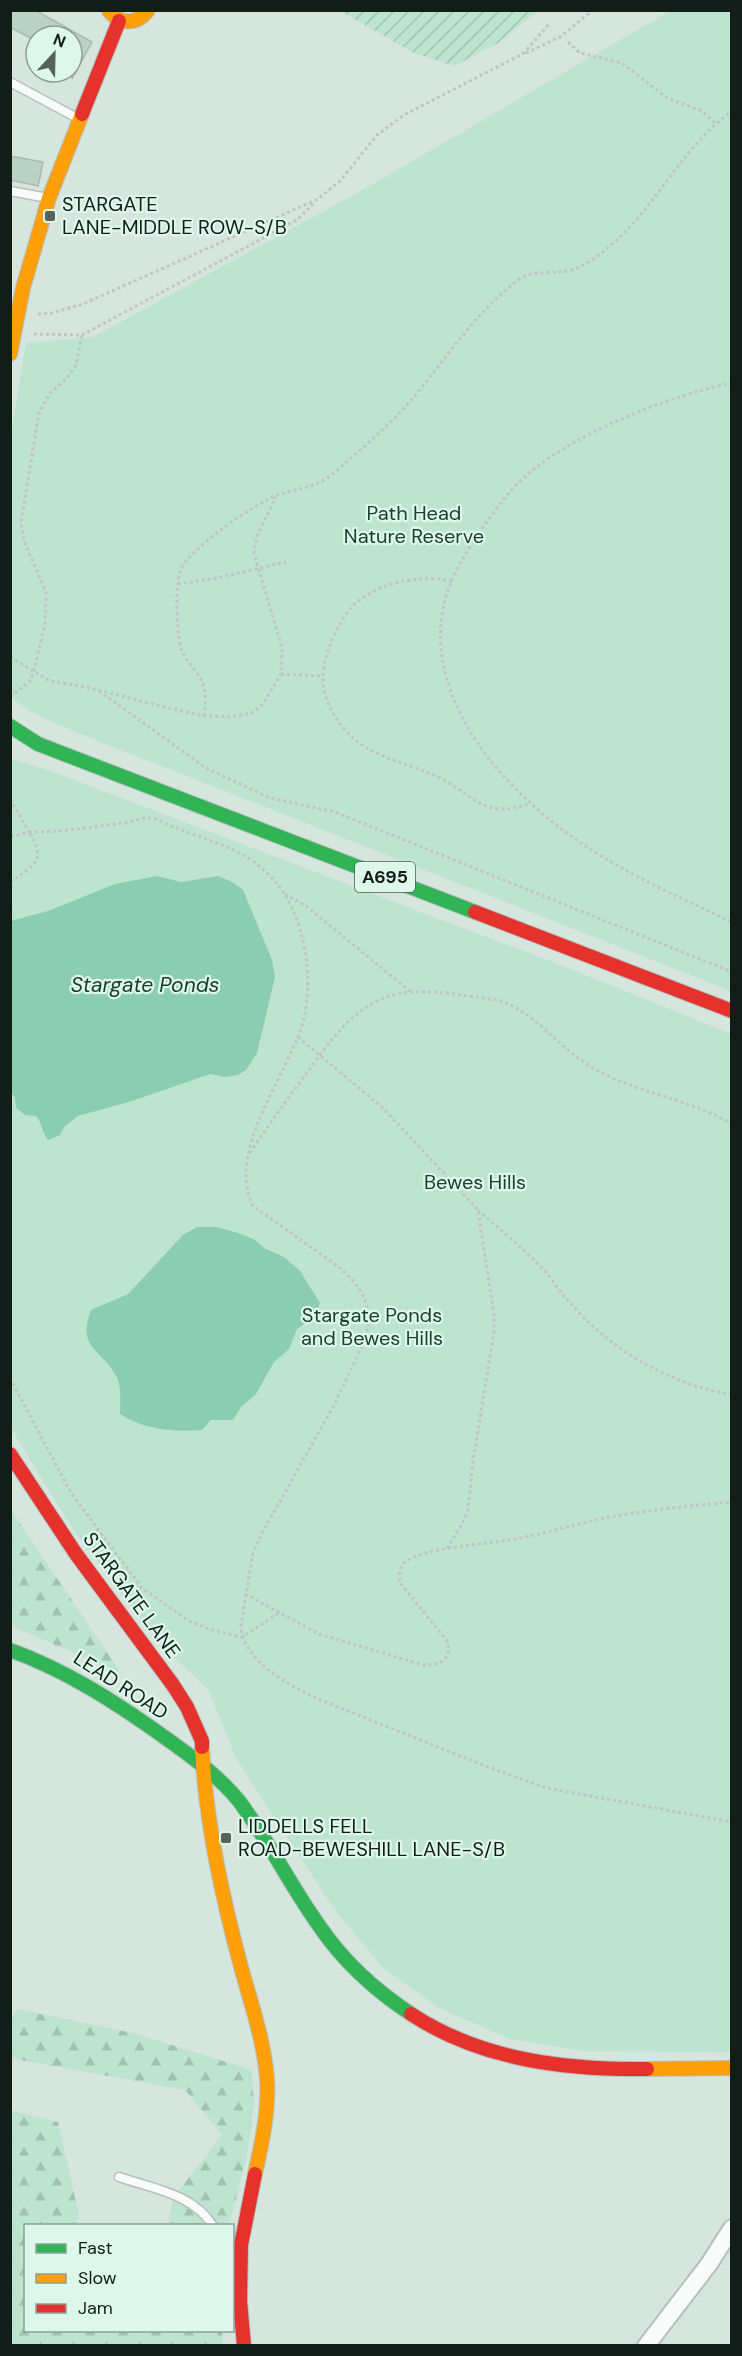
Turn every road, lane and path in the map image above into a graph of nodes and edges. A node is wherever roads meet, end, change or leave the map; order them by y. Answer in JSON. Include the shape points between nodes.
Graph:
{"nodes":[{"id":1,"x":108,"y":10,"type":"edge"},
{"id":2,"x":148,"y":10,"type":"edge"},
{"id":3,"x":593,"y":10,"type":"edge"},
{"id":4,"x":119,"y":21,"type":"junction"},
{"id":5,"x":549,"y":24,"type":"dead end"},
{"id":6,"x":568,"y":42,"type":"dead end"},
{"id":7,"x":524,"y":54,"type":"junction"},
{"id":8,"x":10,"y":82,"type":"edge"},
{"id":9,"x":732,"y":111,"type":"edge"},
{"id":10,"x":79,"y":120,"type":"junction"},
{"id":11,"x":715,"y":123,"type":"junction"},
{"id":12,"x":10,"y":191,"type":"edge"},
{"id":13,"x":49,"y":198,"type":"junction"},
{"id":14,"x":318,"y":199,"type":"junction"},
{"id":15,"x":18,"y":315,"type":"junction"},
{"id":16,"x":13,"y":333,"type":"edge"},
{"id":17,"x":82,"y":336,"type":"junction"},
{"id":18,"x":10,"y":354,"type":"edge"},
{"id":19,"x":732,"y":383,"type":"edge"},
{"id":20,"x":276,"y":496,"type":"junction"},
{"id":21,"x":286,"y":562,"type":"dead end"},
{"id":22,"x":258,"y":570,"type":"junction"},
{"id":23,"x":452,"y":581,"type":"junction"},
{"id":24,"x":178,"y":584,"type":"junction"},
{"id":25,"x":10,"y":657,"type":"edge"},
{"id":26,"x":34,"y":671,"type":"junction"},
{"id":27,"x":281,"y":674,"type":"junction"},
{"id":28,"x":322,"y":676,"type":"junction"},
{"id":29,"x":99,"y":691,"type":"junction"},
{"id":30,"x":10,"y":697,"type":"edge"},
{"id":31,"x":204,"y":716,"type":"junction"},
{"id":32,"x":10,"y":726,"type":"edge"},
{"id":33,"x":10,"y":740,"type":"edge"},
{"id":34,"x":38,"y":744,"type":"junction"},
{"id":35,"x":10,"y":799,"type":"edge"},
{"id":36,"x":530,"y":803,"type":"junction"},
{"id":37,"x":29,"y":832,"type":"junction"},
{"id":38,"x":10,"y":837,"type":"edge"},
{"id":39,"x":10,"y":882,"type":"edge"},
{"id":40,"x":285,"y":894,"type":"junction"},
{"id":41,"x":732,"y":922,"type":"edge"},
{"id":42,"x":732,"y":972,"type":"edge"},
{"id":43,"x":411,"y":992,"type":"junction"},
{"id":44,"x":732,"y":1011,"type":"edge"},
{"id":45,"x":298,"y":1036,"type":"junction"},
{"id":46,"x":321,"y":1055,"type":"junction"},
{"id":47,"x":732,"y":1124,"type":"edge"},
{"id":48,"x":248,"y":1157,"type":"junction"},
{"id":49,"x":478,"y":1209,"type":"junction"},
{"id":50,"x":10,"y":1378,"type":"edge"},
{"id":51,"x":732,"y":1395,"type":"edge"},
{"id":52,"x":10,"y":1454,"type":"edge"},
{"id":53,"x":732,"y":1502,"type":"edge"},
{"id":54,"x":446,"y":1550,"type":"junction"},
{"id":55,"x":245,"y":1594,"type":"junction"},
{"id":56,"x":280,"y":1612,"type":"junction"},
{"id":57,"x":242,"y":1637,"type":"junction"},
{"id":58,"x":10,"y":1650,"type":"edge"},
{"id":59,"x":204,"y":1765,"type":"junction"},
{"id":60,"x":732,"y":1822,"type":"edge"},
{"id":61,"x":732,"y":2068,"type":"edge"},
{"id":62,"x":119,"y":2177,"type":"dead end"},
{"id":63,"x":211,"y":2224,"type":"edge"},
{"id":64,"x":732,"y":2228,"type":"edge"},
{"id":65,"x":237,"y":2244,"type":"edge"},
{"id":66,"x":244,"y":2346,"type":"edge"},
{"id":67,"x":646,"y":2346,"type":"edge"}],
"edges":[{"from":1,"to":4,"type":"street"},
{"from":2,"to":4,"type":"street","via":[[138,21]]},
{"from":3,"to":7,"type":"path","via":[[560,37]]},
{"from":4,"to":10,"type":"street"},
{"from":5,"to":7,"type":"path"},
{"from":6,"to":11,"type":"path","via":[[580,53],[622,63],[667,98],[702,111]]},
{"from":7,"to":14,"type":"path","via":[[395,122],[377,135],[341,180]]},
{"from":8,"to":10,"type":"lane"},
{"from":9,"to":11,"type":"path"},
{"from":10,"to":13,"type":"street"},
{"from":11,"to":20,"type":"path","via":[[619,238],[569,270],[530,274],[516,281],[467,328],[392,420],[330,477]]},
{"from":12,"to":13,"type":"lane"},
{"from":13,"to":15,"type":"street"},
{"from":14,"to":15,"type":"path","via":[[83,304],[52,313]]},
{"from":14,"to":17,"type":"path","via":[[297,220]]},
{"from":15,"to":16,"type":"street"},
{"from":16,"to":17,"type":"path"},
{"from":16,"to":18,"type":"street"},
{"from":17,"to":26,"type":"path","via":[[76,364],[68,378],[50,393],[39,413],[22,504],[24,541],[46,592],[45,623]]},
{"from":19,"to":23,"type":"path","via":[[651,407],[555,453],[526,475],[500,503]]},
{"from":20,"to":22,"type":"path","via":[[257,536],[254,553]]},
{"from":20,"to":24,"type":"path","via":[[247,511],[192,554],[184,564]]},
{"from":21,"to":22,"type":"path"},
{"from":22,"to":24,"type":"path"},
{"from":22,"to":27,"type":"path","via":[[282,648]]},
{"from":23,"to":28,"type":"path","via":[[410,579],[358,601],[345,614]]},
{"from":23,"to":36,"type":"path","via":[[444,603],[440,635],[443,666],[455,703],[498,769]]},
{"from":24,"to":31,"type":"path","via":[[180,649],[204,686]]},
{"from":25,"to":26,"type":"path"},
{"from":26,"to":29,"type":"path","via":[[50,681]]},
{"from":26,"to":30,"type":"path","via":[[30,681]]},
{"from":27,"to":28,"type":"path"},
{"from":27,"to":31,"type":"path","via":[[252,713]]},
{"from":28,"to":36,"type":"path","via":[[334,716],[359,744],[434,776],[482,805],[498,810]]},
{"from":29,"to":31,"type":"path"},
{"from":29,"to":42,"type":"path","via":[[206,768],[270,798],[335,812]]},
{"from":32,"to":34,"type":"street","number":"A695"},
{"from":33,"to":34,"type":"street","number":"A695"},
{"from":34,"to":44,"type":"street","number":"A695"},
{"from":35,"to":37,"type":"path"},
{"from":36,"to":41,"type":"path","via":[[631,874]]},
{"from":37,"to":38,"type":"path"},
{"from":37,"to":39,"type":"path","via":[[38,849],[35,864]]},
{"from":37,"to":40,"type":"path","via":[[59,832],[149,817],[241,853],[273,878]]},
{"from":40,"to":43,"type":"path","via":[[306,906]]},
{"from":40,"to":45,"type":"path","via":[[302,932],[308,978]]},
{"from":43,"to":46,"type":"path","via":[[374,1003],[345,1025]]},
{"from":43,"to":47,"type":"path","via":[[498,999],[512,1004],[565,1049],[613,1079]]},
{"from":45,"to":46,"type":"path"},
{"from":45,"to":48,"type":"path","via":[[260,1118]]},
{"from":46,"to":48,"type":"path"},
{"from":46,"to":49,"type":"path","via":[[383,1108]]},
{"from":48,"to":55,"type":"path","via":[[245,1178],[253,1206],[352,1279],[362,1293],[369,1321],[365,1340],[333,1407],[261,1534]]},
{"from":49,"to":51,"type":"path","via":[[543,1269],[566,1298],[616,1347],[651,1369],[704,1390]]},
{"from":49,"to":54,"type":"path","via":[[494,1332],[468,1509]]},
{"from":50,"to":57,"type":"path","via":[[70,1493],[142,1588],[189,1621]]},
{"from":52,"to":59,"type":"street","name":"STARGATE LANE","via":[[76,1554],[187,1707],[199,1731]]},
{"from":53,"to":54,"type":"path","via":[[606,1518]]},
{"from":54,"to":56,"type":"path","via":[[406,1561],[399,1573],[405,1591],[448,1642],[448,1656],[436,1665],[423,1665],[320,1634]]},
{"from":55,"to":56,"type":"path"},
{"from":55,"to":57,"type":"path"},
{"from":56,"to":57,"type":"path"},
{"from":57,"to":60,"type":"path","via":[[258,1660],[293,1686],[488,1767],[547,1788]]},
{"from":58,"to":59,"type":"street","name":"LEAD ROAD","via":[[86,1682]]},
{"from":59,"to":61,"type":"street","name":"LEAD ROAD","via":[[248,1813],[313,1917],[350,1965],[425,2022],[481,2049],[564,2066]]},
{"from":59,"to":65,"type":"street","name":"STARGATE LANE","via":[[225,1898],[267,2081],[264,2131]]},
{"from":62,"to":63,"type":"lane","via":[[181,2198],[195,2206]]},
{"from":64,"to":67,"type":"street","via":[[709,2265]]},
{"from":65,"to":66,"type":"street","name":"STARGATE LANE"}]}
